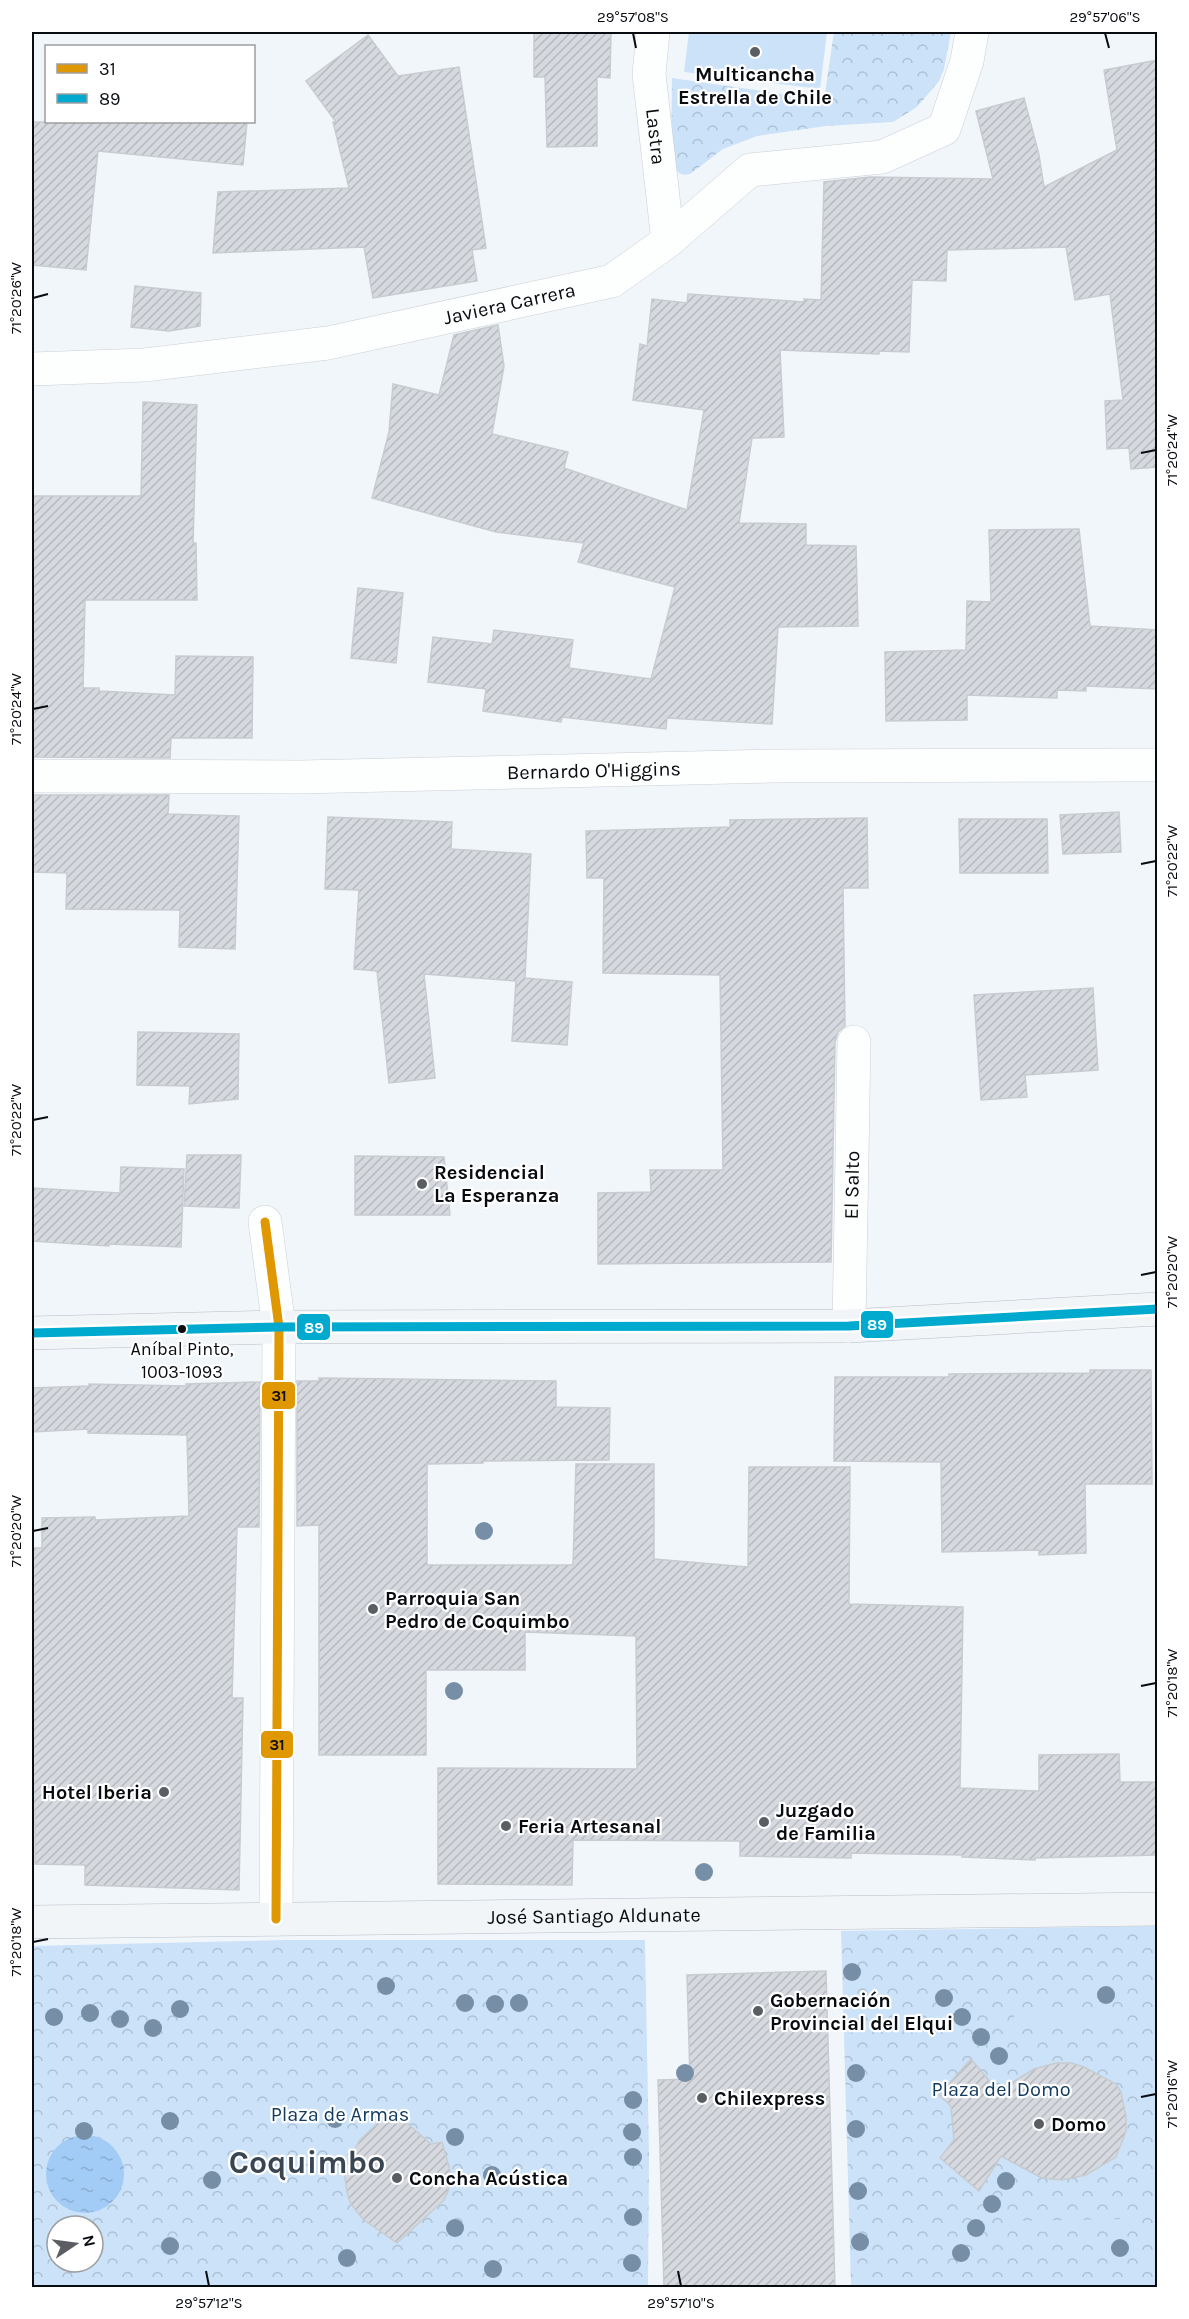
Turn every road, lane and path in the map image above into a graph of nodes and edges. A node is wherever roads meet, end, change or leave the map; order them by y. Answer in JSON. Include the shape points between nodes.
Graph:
{"nodes":[{"id":1,"x":653,"y":32,"type":"edge"},
{"id":2,"x":972,"y":32,"type":"edge"},
{"id":3,"x":668,"y":241,"type":"junction"},
{"id":4,"x":32,"y":369,"type":"edge"},
{"id":5,"x":1158,"y":765,"type":"edge"},
{"id":6,"x":32,"y":776,"type":"edge"},
{"id":7,"x":854,"y":1042,"type":"dead end"},
{"id":8,"x":265,"y":1222,"type":"dead end"},
{"id":9,"x":1158,"y":1309,"type":"edge"},
{"id":10,"x":849,"y":1326,"type":"junction"},
{"id":11,"x":279,"y":1327,"type":"junction"},
{"id":12,"x":32,"y":1333,"type":"edge"},
{"id":13,"x":1158,"y":1910,"type":"edge"},
{"id":14,"x":276,"y":1919,"type":"junction"},
{"id":15,"x":32,"y":1922,"type":"edge"}],
"edges":[{"from":1,"to":3,"type":"street","name":"Lastra","via":[[649,74]]},
{"from":2,"to":3,"type":"street","name":"Javiera Carrera","via":[[967,61],[944,129],[882,157],[750,170]]},
{"from":3,"to":4,"type":"street","name":"Javiera Carrera","via":[[612,281],[328,343],[145,365]]},
{"from":5,"to":6,"type":"street","name":"Bernardo O'Higgins","via":[[774,766],[301,777]]},
{"from":7,"to":10,"type":"street","name":"El Salto"},
{"from":8,"to":11,"type":"street"},
{"from":9,"to":10,"type":"main road"},
{"from":10,"to":11,"type":"main road"},
{"from":11,"to":12,"type":"main road"},
{"from":11,"to":14,"type":"street"},
{"from":13,"to":14,"type":"main road","name":"José Santiago Aldunate"},
{"from":14,"to":15,"type":"main road","name":"José Santiago Aldunate"}]}
